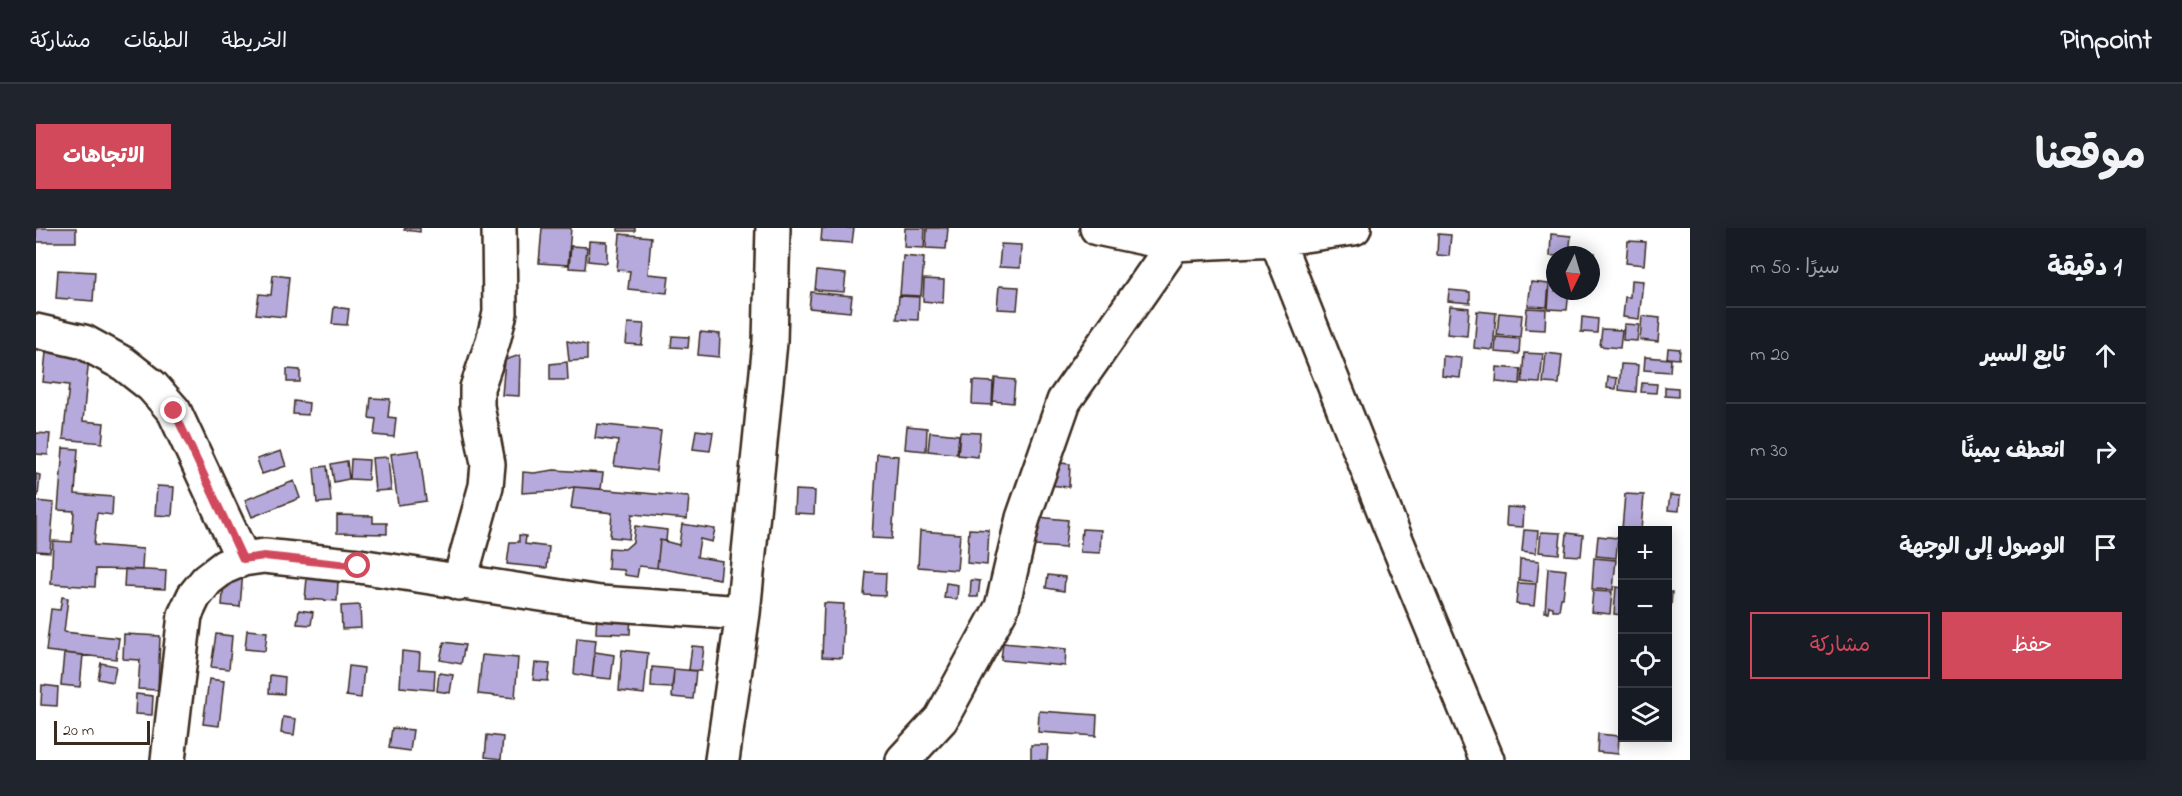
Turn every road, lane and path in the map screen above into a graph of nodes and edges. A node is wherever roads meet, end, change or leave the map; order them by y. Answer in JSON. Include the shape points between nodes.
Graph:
{"nodes":[{"id":1,"x":499,"y":228,"type":"edge"},
{"id":2,"x":773,"y":228,"type":"edge"},
{"id":3,"x":1097,"y":228,"type":"edge"},
{"id":4,"x":1354,"y":228,"type":"edge"},
{"id":5,"x":1274,"y":233,"type":"edge"},
{"id":6,"x":1181,"y":236,"type":"edge"},
{"id":7,"x":36,"y":332,"type":"edge"},
{"id":8,"x":243,"y":559,"type":"junction"},
{"id":9,"x":459,"y":583,"type":"junction"},
{"id":10,"x":743,"y":613,"type":"junction"},
{"id":11,"x":168,"y":760,"type":"edge"},
{"id":12,"x":722,"y":760,"type":"edge"},
{"id":13,"x":903,"y":760,"type":"edge"},
{"id":14,"x":1487,"y":760,"type":"edge"}],
"edges":[{"from":1,"to":9,"type":"street","via":[[500,313],[477,388],[488,464],[486,486]]},
{"from":2,"to":10,"type":"street","via":[[770,342]]},
{"from":3,"to":6,"type":"street"},
{"from":4,"to":5,"type":"street"},
{"from":5,"to":6,"type":"street"},
{"from":5,"to":14,"type":"street"},
{"from":6,"to":13,"type":"street","via":[[1064,400],[1023,518],[1002,606],[941,719]]},
{"from":7,"to":8,"type":"street","via":[[84,342],[124,364],[152,386],[174,411]]},
{"from":8,"to":9,"type":"street","via":[[264,556],[358,566]]},
{"from":8,"to":11,"type":"street","via":[[207,580],[185,615]]},
{"from":9,"to":10,"type":"street","via":[[600,603]]},
{"from":10,"to":12,"type":"street"}]}
